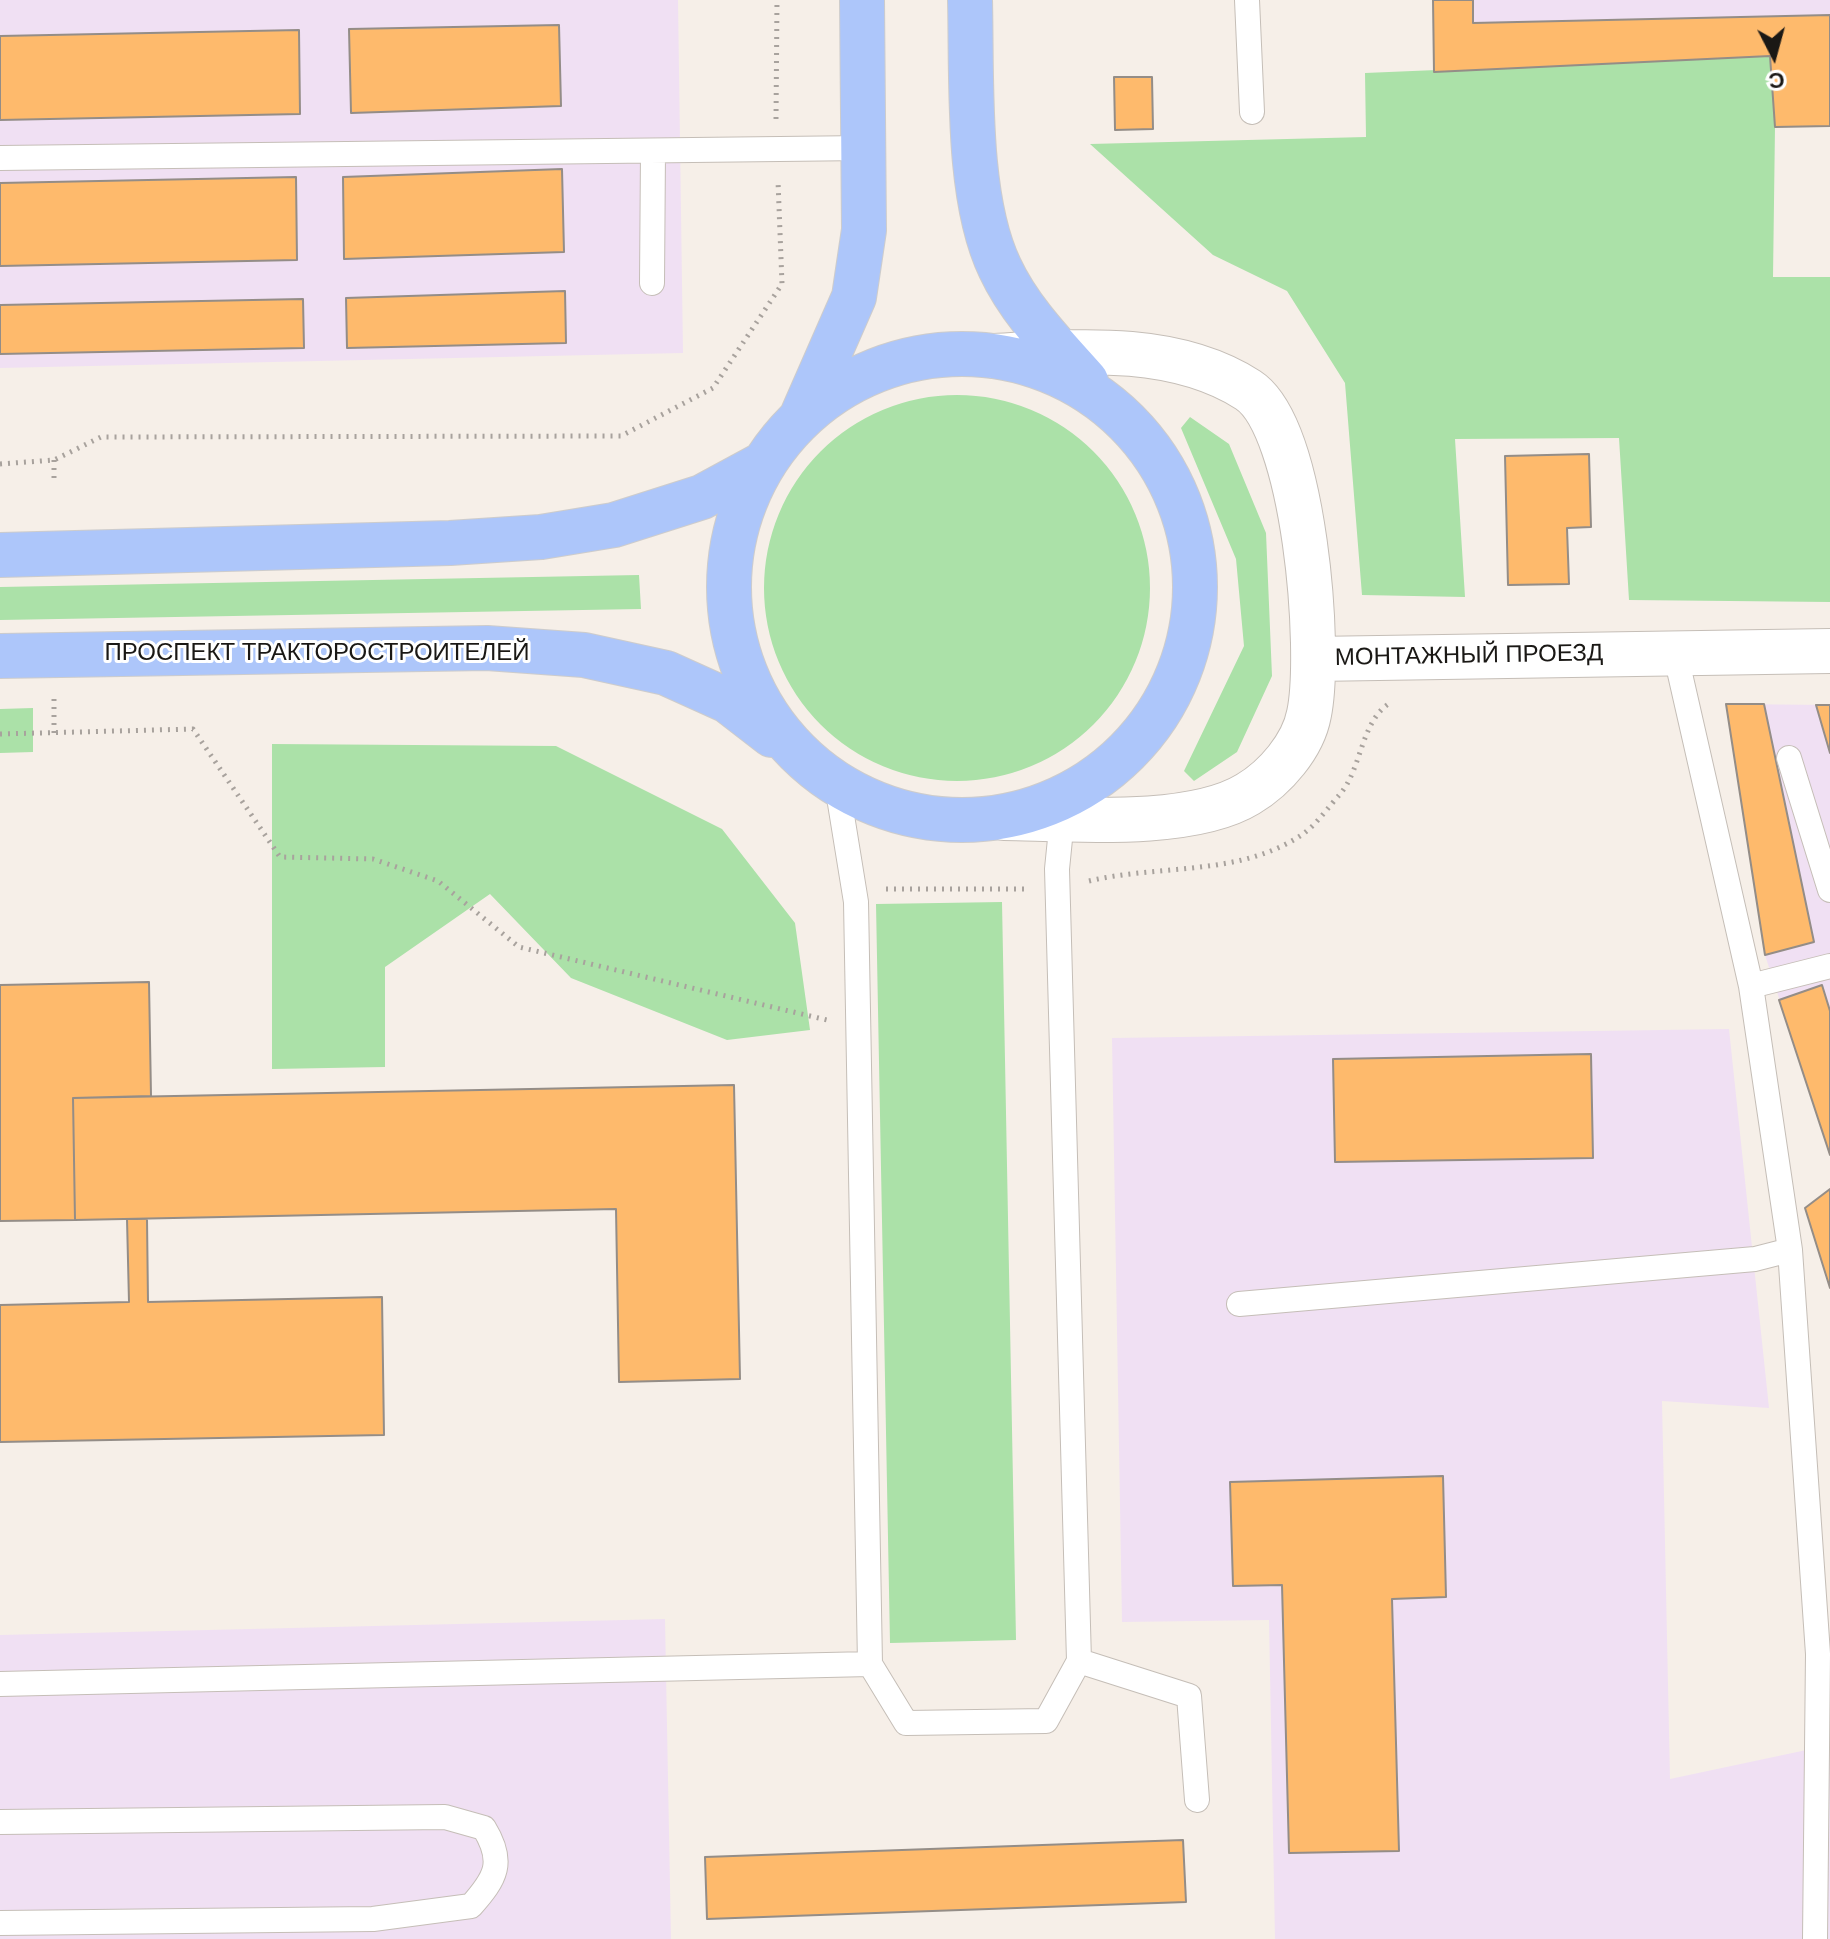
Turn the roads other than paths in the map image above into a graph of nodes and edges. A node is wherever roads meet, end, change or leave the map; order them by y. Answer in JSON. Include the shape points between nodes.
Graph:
{"nodes":[{"id":1,"x":862,"y":0,"type":"edge"},
{"id":2,"x":970,"y":0,"type":"edge"},
{"id":3,"x":1247,"y":0,"type":"edge"},
{"id":4,"x":1252,"y":112,"type":"dead end"},
{"id":5,"x":866,"y":148,"type":"junction"},
{"id":6,"x":653,"y":151,"type":"junction"},
{"id":7,"x":0,"y":158,"type":"edge"},
{"id":8,"x":652,"y":283,"type":"dead end"},
{"id":9,"x":1060,"y":352,"type":"junction"},
{"id":10,"x":995,"y":356,"type":"junction"},
{"id":11,"x":1099,"y":396,"type":"junction"},
{"id":12,"x":801,"y":418,"type":"junction"},
{"id":13,"x":763,"y":464,"type":"junction"},
{"id":14,"x":0,"y":555,"type":"edge"},
{"id":15,"x":1830,"y":651,"type":"edge"},
{"id":16,"x":1675,"y":652,"type":"junction"},
{"id":17,"x":0,"y":656,"type":"edge"},
{"id":18,"x":1314,"y":659,"type":"junction"},
{"id":19,"x":800,"y":755,"type":"junction"},
{"id":20,"x":1789,"y":758,"type":"dead end"},
{"id":21,"x":837,"y":785,"type":"junction"},
{"id":22,"x":1066,"y":807,"type":"junction"},
{"id":23,"x":1830,"y":890,"type":"edge"},
{"id":24,"x":1830,"y":966,"type":"edge"},
{"id":25,"x":1751,"y":986,"type":"junction"},
{"id":26,"x":1790,"y":1250,"type":"junction"},
{"id":27,"x":1239,"y":1304,"type":"dead end"},
{"id":28,"x":1824,"y":1654,"type":"edge"},
{"id":29,"x":1079,"y":1661,"type":"junction"},
{"id":30,"x":870,"y":1664,"type":"junction"},
{"id":31,"x":0,"y":1684,"type":"edge"},
{"id":32,"x":1197,"y":1800,"type":"dead end"},
{"id":33,"x":0,"y":1822,"type":"edge"},
{"id":34,"x":0,"y":1923,"type":"edge"},
{"id":35,"x":1815,"y":1939,"type":"edge"}],
"edges":[{"from":1,"to":5,"type":"main road"},
{"from":2,"to":9,"type":"main road","via":[[974,147],[985,221],[999,267]]},
{"from":3,"to":4,"type":"lane"},
{"from":5,"to":6,"type":"lane"},
{"from":5,"to":12,"type":"main road","via":[[864,230],[854,297]]},
{"from":6,"to":7,"type":"lane"},
{"from":6,"to":8,"type":"lane"},
{"from":9,"to":10,"type":"street","name":"МОНТАЖНЫЙ ПРОЕЗД"},
{"from":9,"to":11,"type":"main road"},
{"from":9,"to":18,"type":"street","name":"МОНТАЖНЫЙ ПРОЕЗД","via":[[1133,354],[1201,366],[1251,392],[1281,435],[1298,490]]},
{"from":10,"to":11,"type":"main road","via":[[1049,367]]},
{"from":10,"to":12,"type":"main road","via":[[903,361],[849,383]]},
{"from":11,"to":22,"type":"main road","via":[[1135,429],[1165,474],[1189,534],[1195,598],[1183,662],[1154,719]]},
{"from":12,"to":13,"type":"main road"},
{"from":13,"to":14,"type":"main road","via":[[702,497],[614,525],[541,537]]},
{"from":13,"to":19,"type":"main road","via":[[737,522],[728,584],[736,647],[760,705]]},
{"from":15,"to":16,"type":"street","name":"МОНТАЖНЫЙ ПРОЕЗД"},
{"from":16,"to":18,"type":"street","name":"МОНТАЖНЫЙ ПРОЕЗД"},
{"from":16,"to":25,"type":"lane"},
{"from":17,"to":19,"type":"main road","name":"ПРОСПЕКТ ТРАКТОРОСТРОИТЕЛЕЙ","via":[[487,648],[584,655],[666,673],[728,701]]},
{"from":18,"to":22,"type":"street","via":[[1309,717],[1289,759],[1248,795],[1196,812],[1135,820]]},
{"from":19,"to":21,"type":"main road"},
{"from":20,"to":23,"type":"lane"},
{"from":21,"to":22,"type":"main road","via":[[888,809],[944,821]]},
{"from":21,"to":30,"type":"lane","via":[[854,889]]},
{"from":22,"to":29,"type":"lane","via":[[1058,889]]},
{"from":24,"to":25,"type":"lane"},
{"from":25,"to":26,"type":"lane"},
{"from":26,"to":27,"type":"lane","via":[[1755,1259]]},
{"from":26,"to":28,"type":"lane"},
{"from":28,"to":35,"type":"lane"},
{"from":29,"to":30,"type":"lane","via":[[1046,1721],[906,1723]]},
{"from":29,"to":32,"type":"lane","via":[[1189,1696]]},
{"from":30,"to":31,"type":"lane"},
{"from":33,"to":34,"type":"lane","via":[[445,1817],[484,1828],[496,1847],[494,1881],[471,1906],[373,1919]]}]}
